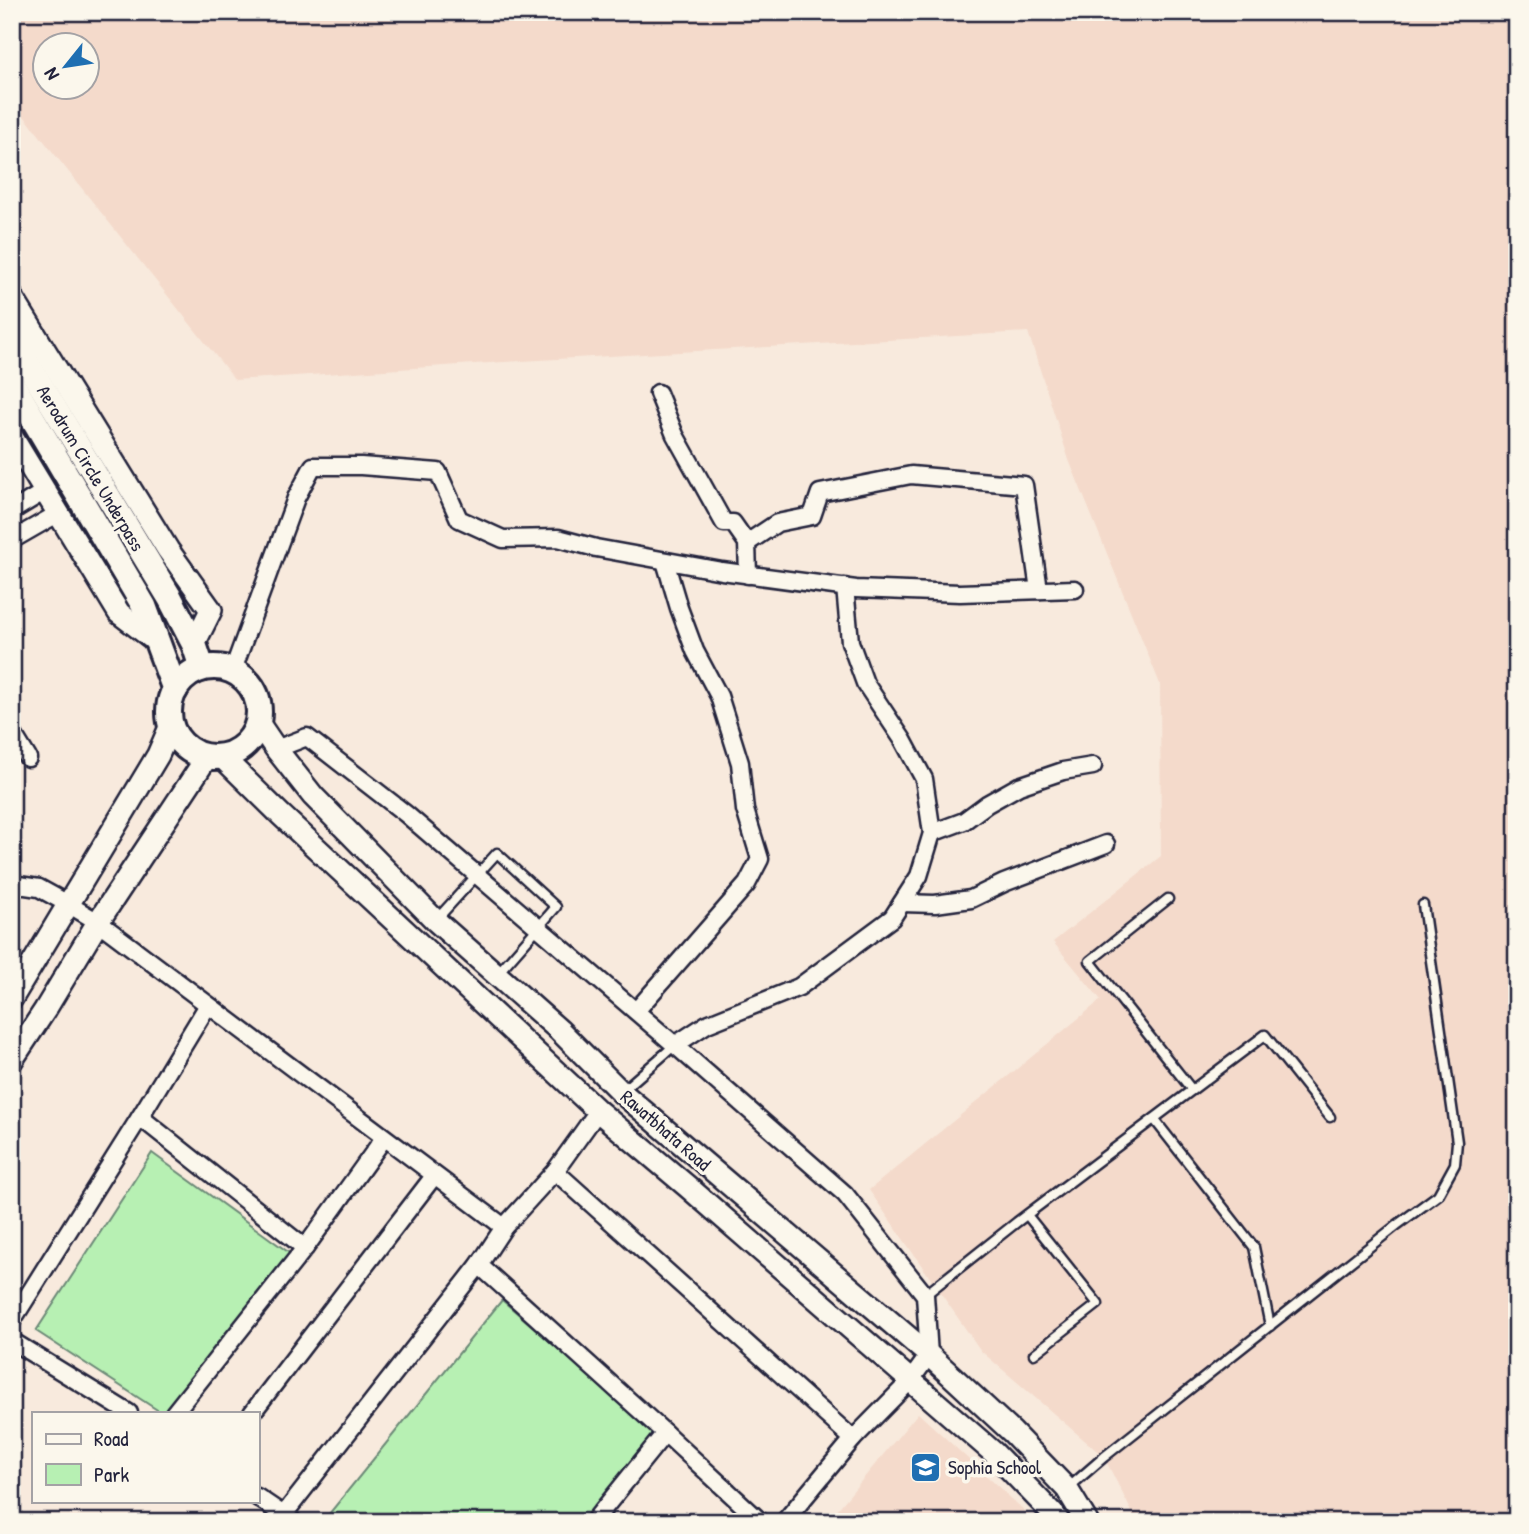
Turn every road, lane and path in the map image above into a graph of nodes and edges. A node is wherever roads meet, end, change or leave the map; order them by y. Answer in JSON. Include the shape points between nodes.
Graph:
{"nodes":[{"id":1,"x":12,"y":297,"type":"edge"},
{"id":2,"x":12,"y":338,"type":"edge"},
{"id":3,"x":12,"y":383,"type":"edge"},
{"id":4,"x":658,"y":393,"type":"dead end"},
{"id":5,"x":12,"y":437,"type":"edge"},
{"id":6,"x":45,"y":491,"type":"junction"},
{"id":7,"x":12,"y":511,"type":"edge"},
{"id":8,"x":59,"y":513,"type":"junction"},
{"id":9,"x":12,"y":540,"type":"edge"},
{"id":10,"x":747,"y":543,"type":"junction"},
{"id":11,"x":665,"y":561,"type":"junction"},
{"id":12,"x":748,"y":575,"type":"junction"},
{"id":13,"x":845,"y":587,"type":"junction"},
{"id":14,"x":1075,"y":589,"type":"dead end"},
{"id":15,"x":1039,"y":590,"type":"junction"},
{"id":16,"x":157,"y":642,"type":"junction"},
{"id":17,"x":194,"y":644,"type":"junction"},
{"id":18,"x":202,"y":668,"type":"junction"},
{"id":19,"x":233,"y":670,"type":"junction"},
{"id":20,"x":175,"y":690,"type":"junction"},
{"id":21,"x":259,"y":724,"type":"junction"},
{"id":22,"x":171,"y":725,"type":"junction"},
{"id":23,"x":12,"y":732,"type":"edge"},
{"id":24,"x":276,"y":749,"type":"junction"},
{"id":25,"x":215,"y":757,"type":"junction"},
{"id":26,"x":28,"y":758,"type":"dead end"},
{"id":27,"x":1094,"y":766,"type":"dead end"},
{"id":28,"x":932,"y":833,"type":"junction"},
{"id":29,"x":1106,"y":844,"type":"dead end"},
{"id":30,"x":476,"y":874,"type":"junction"},
{"id":31,"x":12,"y":884,"type":"edge"},
{"id":32,"x":1168,"y":899,"type":"dead end"},
{"id":33,"x":902,"y":903,"type":"junction"},
{"id":34,"x":68,"y":904,"type":"junction"},
{"id":35,"x":1423,"y":905,"type":"dead end"},
{"id":36,"x":436,"y":920,"type":"junction"},
{"id":37,"x":98,"y":922,"type":"junction"},
{"id":38,"x":539,"y":928,"type":"junction"},
{"id":39,"x":496,"y":975,"type":"junction"},
{"id":40,"x":14,"y":992,"type":"edge"},
{"id":41,"x":208,"y":1004,"type":"junction"},
{"id":42,"x":636,"y":1011,"type":"junction"},
{"id":43,"x":675,"y":1045,"type":"junction"},
{"id":44,"x":12,"y":1060,"type":"edge"},
{"id":45,"x":1192,"y":1090,"type":"junction"},
{"id":46,"x":621,"y":1092,"type":"junction"},
{"id":47,"x":598,"y":1111,"type":"junction"},
{"id":48,"x":140,"y":1116,"type":"junction"},
{"id":49,"x":1330,"y":1116,"type":"dead end"},
{"id":50,"x":1154,"y":1119,"type":"junction"},
{"id":51,"x":384,"y":1138,"type":"junction"},
{"id":52,"x":555,"y":1171,"type":"junction"},
{"id":53,"x":434,"y":1176,"type":"junction"},
{"id":54,"x":1027,"y":1215,"type":"junction"},
{"id":55,"x":504,"y":1227,"type":"junction"},
{"id":56,"x":305,"y":1248,"type":"junction"},
{"id":57,"x":479,"y":1265,"type":"junction"},
{"id":58,"x":925,"y":1295,"type":"junction"},
{"id":59,"x":12,"y":1321,"type":"edge"},
{"id":60,"x":1270,"y":1326,"type":"junction"},
{"id":61,"x":12,"y":1341,"type":"edge"},
{"id":62,"x":1034,"y":1354,"type":"dead end"},
{"id":63,"x":929,"y":1355,"type":"junction"},
{"id":64,"x":910,"y":1381,"type":"junction"},
{"id":65,"x":127,"y":1412,"type":"edge"},
{"id":66,"x":175,"y":1412,"type":"edge"},
{"id":67,"x":253,"y":1412,"type":"edge"},
{"id":68,"x":666,"y":1433,"type":"junction"},
{"id":69,"x":853,"y":1439,"type":"junction"},
{"id":70,"x":1067,"y":1489,"type":"junction"},
{"id":71,"x":259,"y":1499,"type":"edge"},
{"id":72,"x":285,"y":1519,"type":"edge"},
{"id":73,"x":593,"y":1522,"type":"edge"},
{"id":74,"x":761,"y":1522,"type":"edge"},
{"id":75,"x":784,"y":1522,"type":"edge"},
{"id":76,"x":1059,"y":1522,"type":"edge"},
{"id":77,"x":1087,"y":1522,"type":"edge"}],
"edges":[{"from":1,"to":17,"type":"main road","via":[[168,550],[211,610]]},
{"from":2,"to":17,"type":"main road","name":"Aerodrum Circle Underpass"},
{"from":3,"to":16,"type":"main road","name":"Aerodrum Circle Underpass","via":[[144,606]]},
{"from":4,"to":10,"type":"street","via":[[675,435],[724,523],[733,523]]},
{"from":5,"to":6,"type":"main road"},
{"from":6,"to":7,"type":"street"},
{"from":6,"to":8,"type":"main road"},
{"from":8,"to":9,"type":"street"},
{"from":8,"to":16,"type":"main road","via":[[119,612]]},
{"from":10,"to":12,"type":"street"},
{"from":10,"to":15,"type":"street","via":[[777,523],[812,516],[820,493],[911,475],[1024,485]]},
{"from":11,"to":12,"type":"street"},
{"from":11,"to":19,"type":"street","via":[[558,538],[503,539],[459,519],[438,472],[313,466],[296,498]]},
{"from":11,"to":42,"type":"street","via":[[695,651],[719,696],[740,763],[745,810],[760,859],[747,884]]},
{"from":12,"to":13,"type":"street"},
{"from":13,"to":15,"type":"street","via":[[960,593]]},
{"from":13,"to":28,"type":"street","via":[[850,642],[865,683],[924,779]]},
{"from":14,"to":15,"type":"street"},
{"from":16,"to":20,"type":"main road","name":"Aerodrum Circle Underpass"},
{"from":17,"to":18,"type":"main road","name":"Aerodrum Circle Underpass"},
{"from":18,"to":19,"type":"main road"},
{"from":18,"to":20,"type":"main road"},
{"from":19,"to":21,"type":"main road","via":[[255,691]]},
{"from":20,"to":22,"type":"main road","via":[[169,711]]},
{"from":21,"to":24,"type":"main road","name":"Rawatbhata Road"},
{"from":21,"to":25,"type":"main road","via":[[248,744],[235,753]]},
{"from":22,"to":25,"type":"main road","via":[[189,750]]},
{"from":22,"to":34,"type":"main road","via":[[158,755]]},
{"from":23,"to":26,"type":"street"},
{"from":24,"to":30,"type":"street","via":[[307,737]]},
{"from":24,"to":36,"type":"main road","name":"Rawatbhata Road","via":[[313,796]]},
{"from":25,"to":37,"type":"main road"},
{"from":25,"to":47,"type":"main road","name":"Rawatbhata Road"},
{"from":27,"to":28,"type":"street","via":[[1019,786],[964,821]]},
{"from":28,"to":33,"type":"street","via":[[919,876]]},
{"from":29,"to":33,"type":"street","via":[[971,899]]},
{"from":30,"to":36,"type":"lane"},
{"from":30,"to":38,"type":"street"},
{"from":30,"to":38,"type":"lane","via":[[497,853],[556,907]]},
{"from":31,"to":34,"type":"street","via":[[39,888]]},
{"from":32,"to":45,"type":"lane","via":[[1090,961]]},
{"from":33,"to":43,"type":"street","via":[[892,918],[799,987],[707,1024]]},
{"from":34,"to":37,"type":"street"},
{"from":34,"to":40,"type":"main road"},
{"from":35,"to":60,"type":"lane","via":[[1457,1142],[1455,1164],[1438,1195]]},
{"from":36,"to":39,"type":"main road","name":"Rawatbhata Road"},
{"from":37,"to":41,"type":"street"},
{"from":37,"to":44,"type":"main road"},
{"from":38,"to":39,"type":"lane"},
{"from":38,"to":42,"type":"street"},
{"from":39,"to":46,"type":"main road","name":"Rawatbhata Road"},
{"from":41,"to":48,"type":"street"},
{"from":41,"to":51,"type":"street"},
{"from":42,"to":43,"type":"street"},
{"from":43,"to":46,"type":"lane"},
{"from":43,"to":58,"type":"street","via":[[845,1194]]},
{"from":45,"to":49,"type":"lane","via":[[1265,1035]]},
{"from":45,"to":50,"type":"lane"},
{"from":46,"to":63,"type":"main road","name":"Rawatbhata Road"},
{"from":47,"to":52,"type":"street"},
{"from":47,"to":64,"type":"main road","name":"Rawatbhata Road"},
{"from":48,"to":56,"type":"street"},
{"from":48,"to":59,"type":"street"},
{"from":50,"to":54,"type":"lane"},
{"from":50,"to":60,"type":"lane","via":[[1254,1247]]},
{"from":51,"to":53,"type":"street"},
{"from":51,"to":56,"type":"street"},
{"from":52,"to":55,"type":"street"},
{"from":52,"to":69,"type":"street"},
{"from":53,"to":55,"type":"street"},
{"from":53,"to":67,"type":"street"},
{"from":54,"to":58,"type":"lane"},
{"from":54,"to":62,"type":"lane","via":[[1098,1304]]},
{"from":55,"to":57,"type":"street"},
{"from":56,"to":66,"type":"street"},
{"from":57,"to":68,"type":"street"},
{"from":57,"to":72,"type":"street"},
{"from":58,"to":63,"type":"street"},
{"from":60,"to":70,"type":"lane"},
{"from":61,"to":65,"type":"street"},
{"from":63,"to":64,"type":"street"},
{"from":63,"to":70,"type":"main road","name":"Rawatbhata Road"},
{"from":64,"to":69,"type":"street"},
{"from":64,"to":76,"type":"main road","name":"Rawatbhata Road","via":[[993,1453]]},
{"from":68,"to":73,"type":"street"},
{"from":68,"to":74,"type":"street"},
{"from":69,"to":75,"type":"street"},
{"from":70,"to":77,"type":"main road","name":"Rawatbhata Road"},
{"from":71,"to":72,"type":"street"}]}
